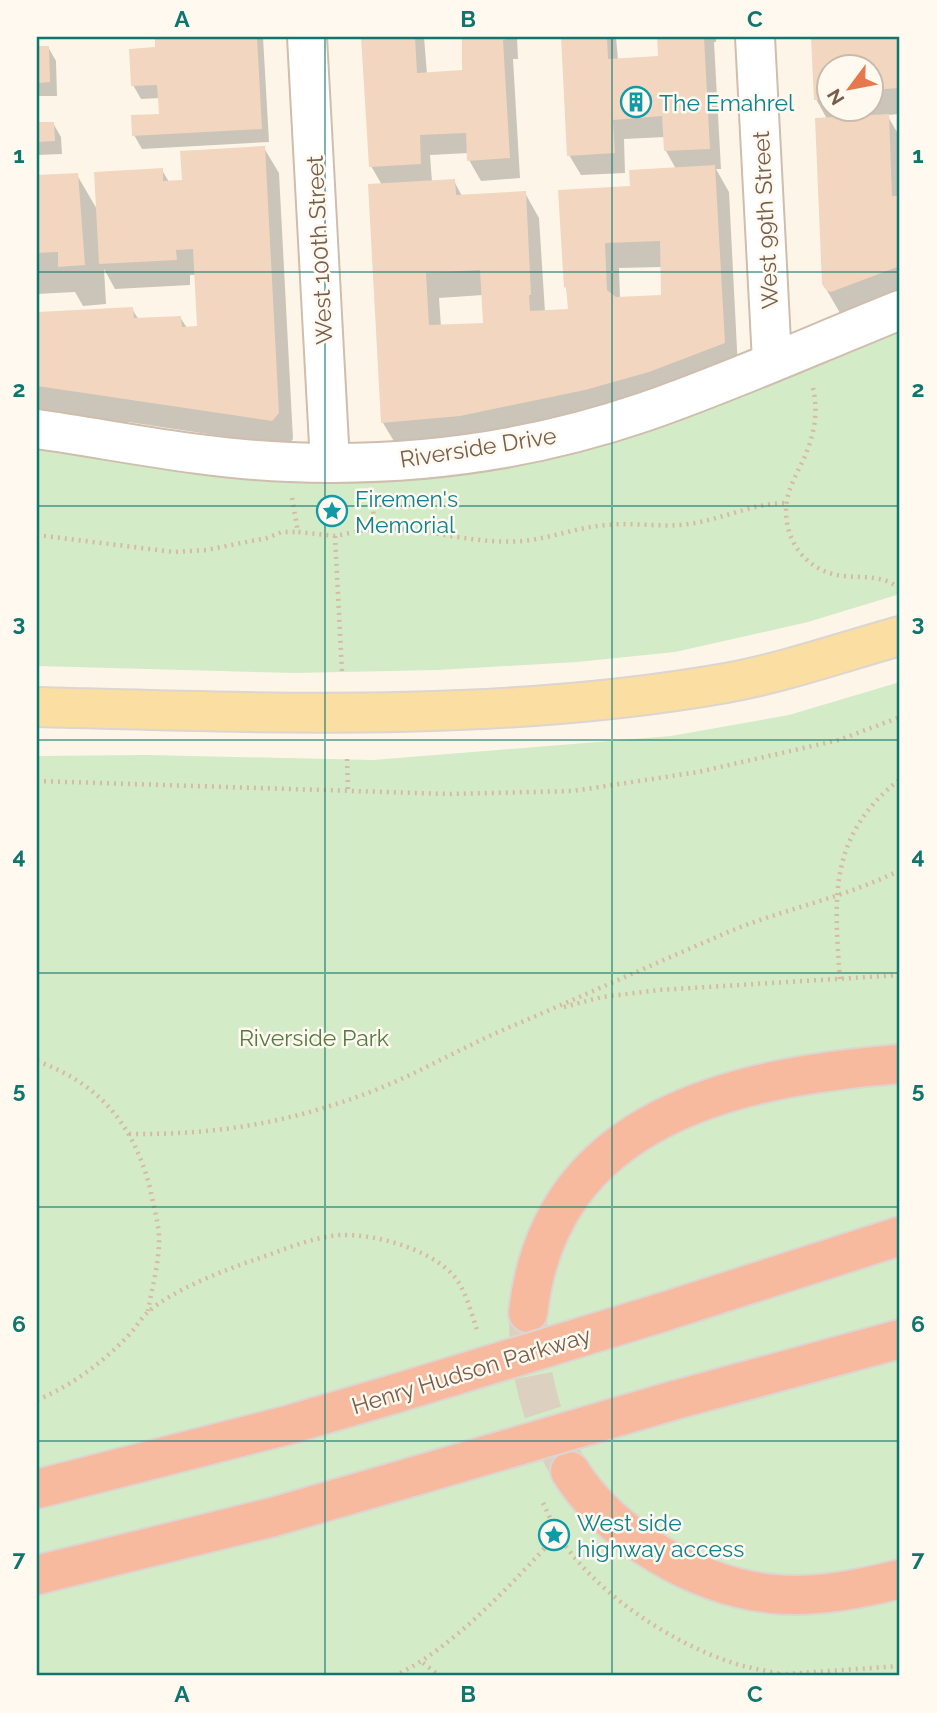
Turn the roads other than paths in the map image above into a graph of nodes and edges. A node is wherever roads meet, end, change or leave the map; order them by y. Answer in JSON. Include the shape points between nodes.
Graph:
{"nodes":[{"id":1,"x":307,"y":37,"type":"edge"},
{"id":2,"x":755,"y":37,"type":"edge"},
{"id":3,"x":900,"y":310,"type":"edge"},
{"id":4,"x":772,"y":361,"type":"junction"},
{"id":5,"x":37,"y":429,"type":"edge"},
{"id":6,"x":330,"y":463,"type":"junction"},
{"id":7,"x":900,"y":636,"type":"edge"},
{"id":8,"x":37,"y":707,"type":"edge"},
{"id":9,"x":900,"y":1064,"type":"edge"},
{"id":10,"x":900,"y":1236,"type":"edge"},
{"id":11,"x":528,"y":1313,"type":"tunnel mouth"},
{"id":12,"x":900,"y":1339,"type":"edge"},
{"id":13,"x":570,"y":1471,"type":"tunnel mouth"},
{"id":14,"x":37,"y":1489,"type":"edge"},
{"id":15,"x":37,"y":1575,"type":"edge"},
{"id":16,"x":900,"y":1579,"type":"edge"}],
"edges":[{"from":1,"to":6,"type":"street","name":"West 100th Street"},
{"from":2,"to":4,"type":"street","name":"West 99th Street"},
{"from":3,"to":4,"type":"street","name":"Riverside Drive"},
{"from":4,"to":6,"type":"street","name":"Riverside Drive","via":[[644,412],[513,446],[415,460]]},
{"from":5,"to":6,"type":"street","name":"Riverside Drive","via":[[219,456]]},
{"from":7,"to":8,"type":"main road","via":[[776,673],[675,691],[559,704],[344,713]]},
{"from":9,"to":11,"type":"highway","via":[[816,1072],[743,1087],[646,1127],[593,1168],[570,1196],[553,1225],[531,1289]]},
{"from":10,"to":14,"type":"highway","name":"Henry Hudson Parkway","bridge":true,"via":[[394,1394]]},
{"from":12,"to":15,"type":"highway","bridge":true,"via":[[273,1517]]},
{"from":13,"to":16,"type":"highway","via":[[621,1527],[680,1566],[711,1579],[774,1594],[839,1591]]}]}
